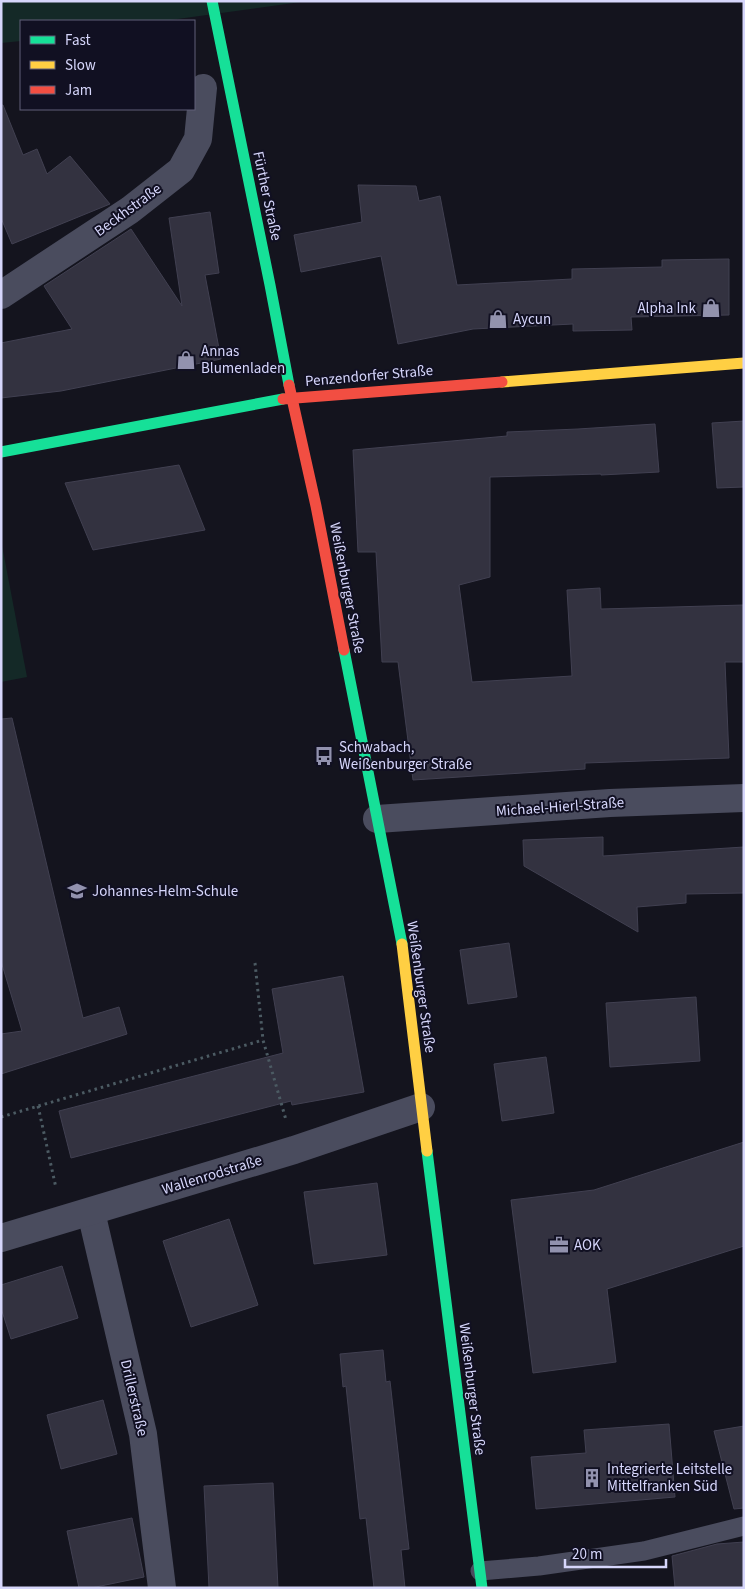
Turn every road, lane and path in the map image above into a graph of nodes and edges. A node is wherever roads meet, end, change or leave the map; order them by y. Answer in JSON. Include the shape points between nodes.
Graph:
{"nodes":[{"id":1,"x":212,"y":1,"type":"edge"},
{"id":2,"x":203,"y":88,"type":"dead end"},
{"id":3,"x":1,"y":295,"type":"edge"},
{"id":4,"x":744,"y":363,"type":"edge"},
{"id":5,"x":291,"y":398,"type":"junction"},
{"id":6,"x":1,"y":452,"type":"edge"},
{"id":7,"x":744,"y":798,"type":"edge"},
{"id":8,"x":377,"y":819,"type":"junction"},
{"id":9,"x":255,"y":963,"type":"dead end"},
{"id":10,"x":264,"y":1040,"type":"junction"},
{"id":11,"x":38,"y":1106,"type":"junction"},
{"id":12,"x":421,"y":1107,"type":"junction"},
{"id":13,"x":1,"y":1118,"type":"edge"},
{"id":14,"x":294,"y":1150,"type":"junction"},
{"id":15,"x":91,"y":1212,"type":"junction"},
{"id":16,"x":62,"y":1220,"type":"junction"},
{"id":17,"x":1,"y":1238,"type":"edge"},
{"id":18,"x":744,"y":1526,"type":"edge"},
{"id":19,"x":481,"y":1579,"type":"edge"},
{"id":20,"x":162,"y":1588,"type":"edge"}],
"edges":[{"from":1,"to":5,"type":"main road","name":"Fürther Straße"},
{"from":2,"to":3,"type":"street","name":"Beckhstraße","via":[[198,139],[181,170],[130,210]]},
{"from":4,"to":5,"type":"main road","name":"Penzendorfer Straße"},
{"from":5,"to":6,"type":"main road","name":"Penzendorfer Straße"},
{"from":5,"to":8,"type":"main road","name":"Weißenburger Straße","via":[[316,506]]},
{"from":7,"to":8,"type":"street","name":"Michael-Hierl-Straße","via":[[610,802]]},
{"from":8,"to":12,"type":"main road","name":"Weißenburger Straße","via":[[403,950]]},
{"from":9,"to":10,"type":"path"},
{"from":10,"to":11,"type":"path"},
{"from":10,"to":14,"type":"path"},
{"from":11,"to":13,"type":"path"},
{"from":11,"to":16,"type":"path"},
{"from":12,"to":14,"type":"street","name":"Wallenrodstraße"},
{"from":12,"to":19,"type":"main road","name":"Weißenburger Straße"},
{"from":14,"to":15,"type":"street","name":"Wallenrodstraße"},
{"from":15,"to":16,"type":"street","name":"Wallenrodstraße"},
{"from":15,"to":20,"type":"street","name":"Drillerstraße","via":[[143,1434]]},
{"from":16,"to":17,"type":"street","name":"Wallenrodstraße"},
{"from":18,"to":19,"type":"lane","via":[[644,1551],[539,1566]]}]}
